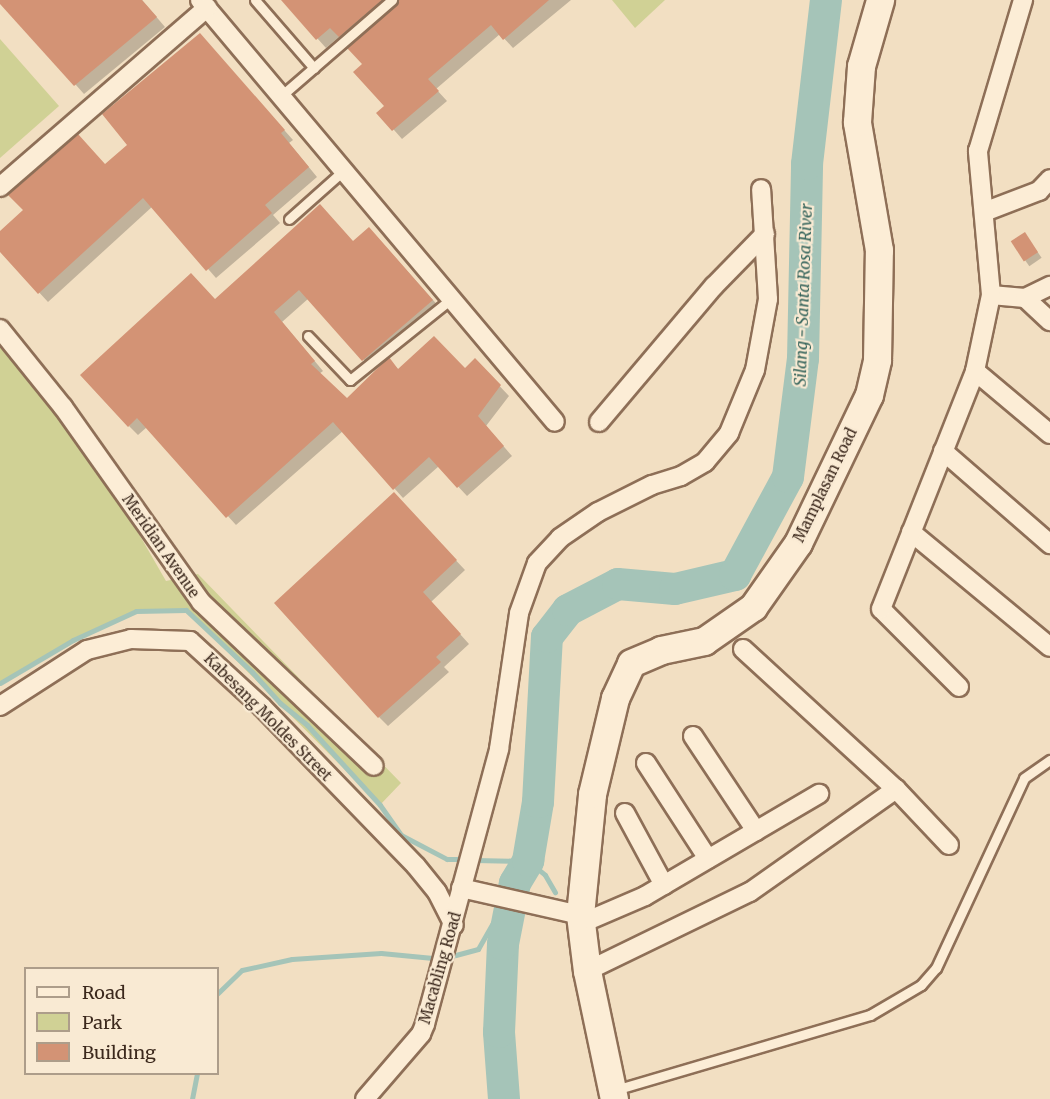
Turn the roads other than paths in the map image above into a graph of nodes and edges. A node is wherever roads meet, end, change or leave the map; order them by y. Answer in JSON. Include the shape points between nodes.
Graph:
{"nodes":[{"id":1,"x":392,"y":0,"type":"edge"},
{"id":2,"x":880,"y":0,"type":"edge"},
{"id":3,"x":1023,"y":0,"type":"edge"},
{"id":4,"x":257,"y":1,"type":"edge"},
{"id":5,"x":203,"y":4,"type":"edge"},
{"id":6,"x":314,"y":68,"type":"junction"},
{"id":7,"x":281,"y":96,"type":"junction"},
{"id":8,"x":344,"y":171,"type":"junction"},
{"id":9,"x":1050,"y":179,"type":"edge"},
{"id":10,"x":0,"y":187,"type":"edge"},
{"id":11,"x":761,"y":189,"type":"dead end"},
{"id":12,"x":984,"y":212,"type":"junction"},
{"id":13,"x":289,"y":219,"type":"dead end"},
{"id":14,"x":765,"y":234,"type":"junction"},
{"id":15,"x":1050,"y":286,"type":"edge"},
{"id":16,"x":991,"y":295,"type":"junction"},
{"id":17,"x":1025,"y":298,"type":"junction"},
{"id":18,"x":451,"y":299,"type":"junction"},
{"id":19,"x":1050,"y":321,"type":"edge"},
{"id":20,"x":0,"y":329,"type":"edge"},
{"id":21,"x":308,"y":336,"type":"dead end"},
{"id":22,"x":975,"y":371,"type":"junction"},
{"id":23,"x":555,"y":422,"type":"dead end"},
{"id":24,"x":599,"y":422,"type":"dead end"},
{"id":25,"x":1050,"y":434,"type":"edge"},
{"id":26,"x":943,"y":451,"type":"junction"},
{"id":27,"x":911,"y":532,"type":"junction"},
{"id":28,"x":1050,"y":544,"type":"edge"},
{"id":29,"x":1050,"y":647,"type":"edge"},
{"id":30,"x":743,"y":649,"type":"dead end"},
{"id":31,"x":959,"y":687,"type":"dead end"},
{"id":32,"x":0,"y":706,"type":"edge"},
{"id":33,"x":693,"y":736,"type":"dead end"},
{"id":34,"x":1050,"y":760,"type":"edge"},
{"id":35,"x":646,"y":763,"type":"dead end"},
{"id":36,"x":374,"y":766,"type":"dead end"},
{"id":37,"x":896,"y":789,"type":"junction"},
{"id":38,"x":819,"y":794,"type":"dead end"},
{"id":39,"x":625,"y":813,"type":"dead end"},
{"id":40,"x":756,"y":831,"type":"junction"},
{"id":41,"x":949,"y":845,"type":"dead end"},
{"id":42,"x":708,"y":859,"type":"junction"},
{"id":43,"x":664,"y":885,"type":"junction"},
{"id":44,"x":469,"y":889,"type":"junction"},
{"id":45,"x":580,"y":920,"type":"junction"},
{"id":46,"x":453,"y":925,"type":"junction"},
{"id":47,"x":586,"y":971,"type":"junction"},
{"id":48,"x":613,"y":1095,"type":"edge"},
{"id":49,"x":365,"y":1099,"type":"edge"}],
"edges":[{"from":1,"to":6,"type":"lane"},
{"from":2,"to":45,"type":"street","name":"Mamplasan Road","via":[[861,66],[857,122],[879,250],[877,360],[869,395],[798,543],[753,607],[704,641],[661,650],[631,663],[615,698],[592,794]]},
{"from":3,"to":12,"type":"street","via":[[978,151]]},
{"from":4,"to":6,"type":"lane"},
{"from":5,"to":7,"type":"street"},
{"from":5,"to":10,"type":"street"},
{"from":6,"to":7,"type":"lane"},
{"from":7,"to":8,"type":"street"},
{"from":8,"to":13,"type":"lane"},
{"from":8,"to":18,"type":"street"},
{"from":9,"to":12,"type":"street","via":[[1040,191]]},
{"from":11,"to":14,"type":"street","name":"Macabling Road"},
{"from":12,"to":16,"type":"street"},
{"from":14,"to":24,"type":"street","via":[[714,286]]},
{"from":14,"to":44,"type":"street","name":"Macabling Road","via":[[768,299],[755,370],[729,433],[705,462],[598,512],[560,538],[537,563],[519,614],[499,749]]},
{"from":15,"to":17,"type":"street"},
{"from":16,"to":17,"type":"street"},
{"from":16,"to":22,"type":"street"},
{"from":17,"to":19,"type":"street"},
{"from":18,"to":21,"type":"lane","via":[[350,380]]},
{"from":18,"to":23,"type":"street"},
{"from":20,"to":36,"type":"street","name":"Meridian Avenue","via":[[63,407],[201,602]]},
{"from":22,"to":25,"type":"street"},
{"from":22,"to":26,"type":"street"},
{"from":26,"to":27,"type":"street"},
{"from":26,"to":28,"type":"street"},
{"from":27,"to":29,"type":"street"},
{"from":27,"to":31,"type":"street","via":[[881,609]]},
{"from":30,"to":37,"type":"street"},
{"from":32,"to":46,"type":"street","name":"Kabesang Moldes Street","via":[[87,650],[131,639],[190,641],[262,707],[416,866],[437,892]]},
{"from":33,"to":40,"type":"street"},
{"from":34,"to":48,"type":"lane","via":[[1024,778],[1013,796],[936,968],[921,985],[870,1014]]},
{"from":35,"to":42,"type":"street"},
{"from":37,"to":41,"type":"street"},
{"from":37,"to":47,"type":"street","via":[[750,892]]},
{"from":38,"to":40,"type":"street"},
{"from":39,"to":43,"type":"street"},
{"from":40,"to":42,"type":"street"},
{"from":42,"to":43,"type":"street"},
{"from":43,"to":45,"type":"street"},
{"from":44,"to":45,"type":"street"},
{"from":44,"to":46,"type":"street","name":"Macabling Road"},
{"from":45,"to":47,"type":"street","name":"Mamplasan Road"},
{"from":46,"to":49,"type":"street","name":"Macabling Road","via":[[421,1034]]},
{"from":47,"to":48,"type":"street","name":"Mamplasan Road"}]}
